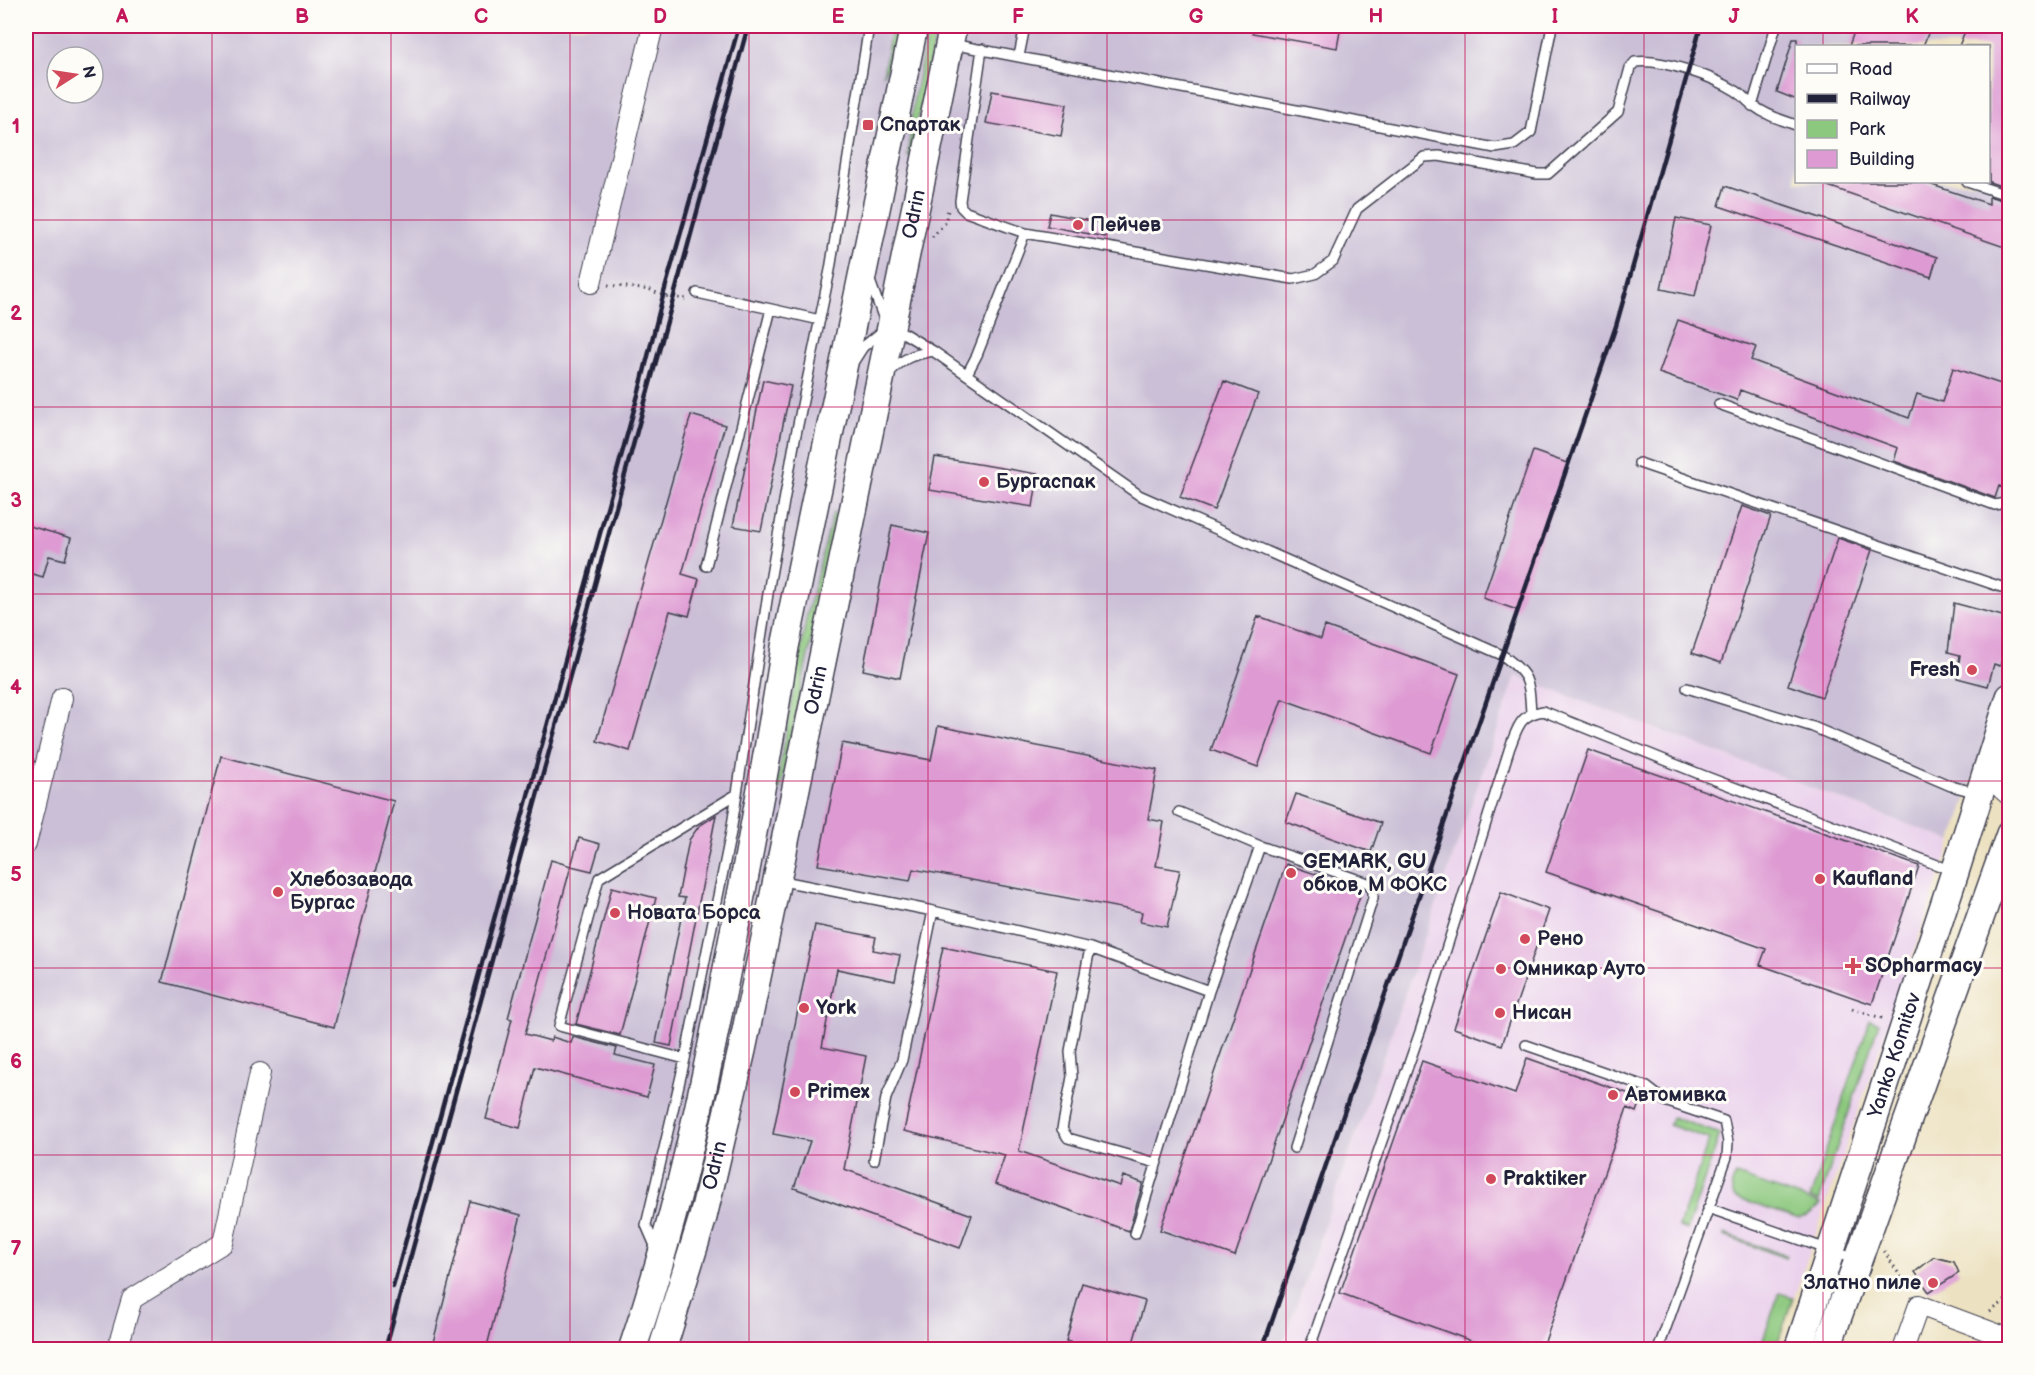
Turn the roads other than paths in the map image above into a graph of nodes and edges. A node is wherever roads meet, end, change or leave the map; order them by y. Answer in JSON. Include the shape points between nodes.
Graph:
{"nodes":[{"id":1,"x":653,"y":26,"type":"edge"},
{"id":2,"x":869,"y":26,"type":"edge"},
{"id":3,"x":914,"y":26,"type":"edge"},
{"id":4,"x":1025,"y":26,"type":"edge"},
{"id":5,"x":1552,"y":26,"type":"edge"},
{"id":6,"x":1776,"y":26,"type":"edge"},
{"id":7,"x":951,"y":34,"type":"edge"},
{"id":8,"x":982,"y":49,"type":"junction"},
{"id":9,"x":1019,"y":56,"type":"junction"},
{"id":10,"x":1752,"y":106,"type":"junction"},
{"id":11,"x":1795,"y":124,"type":"edge"},
{"id":12,"x":1970,"y":183,"type":"edge"},
{"id":13,"x":2010,"y":196,"type":"edge"},
{"id":14,"x":1025,"y":233,"type":"junction"},
{"id":15,"x":865,"y":262,"type":"junction"},
{"id":16,"x":591,"y":283,"type":"road end"},
{"id":17,"x":698,"y":293,"type":"road end"},
{"id":18,"x":771,"y":309,"type":"junction"},
{"id":19,"x":820,"y":320,"type":"junction"},
{"id":20,"x":890,"y":325,"type":"junction"},
{"id":21,"x":933,"y":351,"type":"junction"},
{"id":22,"x":967,"y":374,"type":"junction"},
{"id":23,"x":840,"y":382,"type":"junction"},
{"id":24,"x":880,"y":383,"type":"junction"},
{"id":25,"x":1719,"y":404,"type":"dead end"},
{"id":26,"x":1640,"y":463,"type":"dead end"},
{"id":27,"x":2010,"y":502,"type":"edge"},
{"id":28,"x":706,"y":566,"type":"dead end"},
{"id":29,"x":2010,"y":590,"type":"edge"},
{"id":30,"x":1687,"y":688,"type":"dead end"},
{"id":31,"x":2010,"y":697,"type":"edge"},
{"id":32,"x":62,"y":698,"type":"dead end"},
{"id":33,"x":1531,"y":713,"type":"junction"},
{"id":34,"x":2001,"y":724,"type":"junction"},
{"id":35,"x":771,"y":738,"type":"junction"},
{"id":36,"x":737,"y":794,"type":"junction"},
{"id":37,"x":1980,"y":794,"type":"junction"},
{"id":38,"x":2010,"y":796,"type":"edge"},
{"id":39,"x":1179,"y":812,"type":"dead end"},
{"id":40,"x":2010,"y":834,"type":"edge"},
{"id":41,"x":26,"y":844,"type":"edge"},
{"id":42,"x":1260,"y":846,"type":"junction"},
{"id":43,"x":1955,"y":872,"type":"junction"},
{"id":44,"x":776,"y":880,"type":"junction"},
{"id":45,"x":933,"y":911,"type":"junction"},
{"id":46,"x":1090,"y":948,"type":"junction"},
{"id":47,"x":1209,"y":991,"type":"junction"},
{"id":48,"x":1526,"y":1045,"type":"dead end"},
{"id":49,"x":685,"y":1059,"type":"junction"},
{"id":50,"x":260,"y":1073,"type":"dead end"},
{"id":51,"x":1294,"y":1148,"type":"dead end"},
{"id":52,"x":874,"y":1160,"type":"dead end"},
{"id":53,"x":1156,"y":1163,"type":"junction"},
{"id":54,"x":1708,"y":1208,"type":"junction"},
{"id":55,"x":1135,"y":1234,"type":"dead end"},
{"id":56,"x":1831,"y":1251,"type":"junction"},
{"id":57,"x":1870,"y":1253,"type":"junction"},
{"id":58,"x":661,"y":1259,"type":"junction"},
{"id":59,"x":2010,"y":1339,"type":"edge"},
{"id":60,"x":117,"y":1350,"type":"edge"},
{"id":61,"x":632,"y":1350,"type":"edge"},
{"id":62,"x":662,"y":1350,"type":"edge"},
{"id":63,"x":1309,"y":1350,"type":"edge"},
{"id":64,"x":1658,"y":1350,"type":"edge"},
{"id":65,"x":1798,"y":1350,"type":"edge"},
{"id":66,"x":1826,"y":1350,"type":"edge"},
{"id":67,"x":1903,"y":1350,"type":"edge"}],
"edges":[{"from":1,"to":16,"type":"street"},
{"from":2,"to":19,"type":"lane"},
{"from":3,"to":15,"type":"main road","name":"Odrin"},
{"from":4,"to":9,"type":"lane"},
{"from":5,"to":9,"type":"lane","via":[[1531,132],[1514,145],[1495,148]]},
{"from":6,"to":10,"type":"lane"},
{"from":7,"to":8,"type":"lane"},
{"from":7,"to":20,"type":"main road","name":"Odrin"},
{"from":8,"to":9,"type":"lane"},
{"from":8,"to":14,"type":"lane","via":[[961,207]]},
{"from":10,"to":11,"type":"lane"},
{"from":10,"to":14,"type":"lane","via":[[1737,91],[1689,70],[1635,62],[1618,112],[1548,174],[1439,156],[1424,157],[1357,209],[1333,261],[1315,274],[1293,279]]},
{"from":12,"to":13,"type":"lane"},
{"from":14,"to":22,"type":"lane"},
{"from":15,"to":20,"type":"lane","via":[[879,308]]},
{"from":15,"to":23,"type":"main road","name":"Odrin"},
{"from":17,"to":18,"type":"lane"},
{"from":18,"to":19,"type":"lane"},
{"from":18,"to":28,"type":"lane"},
{"from":19,"to":36,"type":"lane","via":[[770,581]]},
{"from":20,"to":21,"type":"lane"},
{"from":20,"to":23,"type":"lane","via":[[863,347]]},
{"from":20,"to":24,"type":"main road","name":"Odrin"},
{"from":21,"to":22,"type":"lane"},
{"from":21,"to":24,"type":"lane","via":[[900,361]]},
{"from":22,"to":33,"type":"lane","via":[[1139,495],[1502,655],[1518,666],[1528,681]]},
{"from":23,"to":35,"type":"main road","name":"Odrin"},
{"from":24,"to":44,"type":"main road","name":"Odrin"},
{"from":25,"to":27,"type":"lane","via":[[1995,505]]},
{"from":26,"to":29,"type":"lane"},
{"from":30,"to":37,"type":"lane","via":[[1813,727],[1951,786]]},
{"from":31,"to":34,"type":"main road","name":"Yanko Komitov"},
{"from":32,"to":41,"type":"street"},
{"from":33,"to":43,"type":"lane","via":[[1543,711]]},
{"from":33,"to":63,"type":"lane","via":[[1521,721],[1510,747],[1421,1029]]},
{"from":34,"to":37,"type":"main road","name":"Yanko Komitov"},
{"from":34,"to":38,"type":"street","name":"Yanko Komitov","via":[[2005,747],[2002,789]]},
{"from":35,"to":44,"type":"main road","via":[[775,768],[761,853]]},
{"from":35,"to":58,"type":"main road","name":"Odrin","via":[[698,1114]]},
{"from":36,"to":49,"type":"lane"},
{"from":36,"to":49,"type":"lane","via":[[599,878],[559,1026]]},
{"from":37,"to":43,"type":"main road","name":"Yanko Komitov"},
{"from":39,"to":42,"type":"lane"},
{"from":40,"to":57,"type":"main road","name":"Yanko Komitov"},
{"from":42,"to":47,"type":"lane"},
{"from":42,"to":51,"type":"lane","via":[[1368,883],[1373,890]]},
{"from":43,"to":56,"type":"main road","name":"Yanko Komitov"},
{"from":44,"to":45,"type":"lane"},
{"from":44,"to":62,"type":"main road","name":"Odrin","via":[[721,1144]]},
{"from":45,"to":46,"type":"lane"},
{"from":45,"to":52,"type":"lane","via":[[902,1060],[886,1098]]},
{"from":46,"to":47,"type":"lane"},
{"from":46,"to":53,"type":"lane","via":[[1070,1051],[1072,1077],[1062,1129],[1068,1138]]},
{"from":47,"to":53,"type":"lane"},
{"from":48,"to":54,"type":"lane","via":[[1647,1087],[1665,1101],[1724,1121],[1727,1157]]},
{"from":49,"to":58,"type":"lane","via":[[646,1225]]},
{"from":50,"to":60,"type":"street","via":[[223,1243],[132,1299]]},
{"from":53,"to":55,"type":"lane"},
{"from":54,"to":56,"type":"lane"},
{"from":54,"to":64,"type":"lane"},
{"from":56,"to":57,"type":"lane"},
{"from":56,"to":65,"type":"main road","name":"Yanko Komitov"},
{"from":57,"to":66,"type":"main road","name":"Yanko Komitov"},
{"from":58,"to":61,"type":"main road","name":"Odrin"},
{"from":59,"to":67,"type":"street","via":[[1919,1305]]}]}
